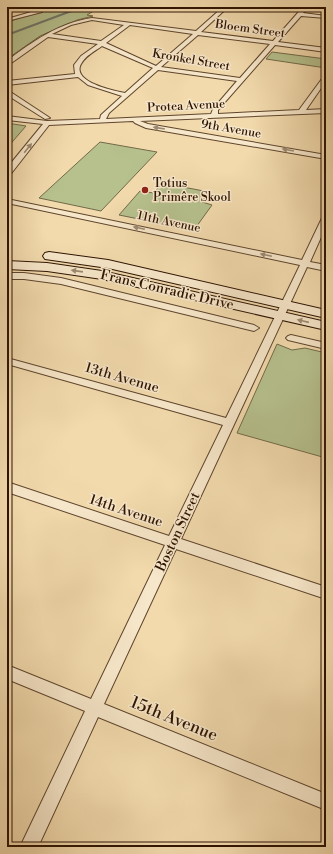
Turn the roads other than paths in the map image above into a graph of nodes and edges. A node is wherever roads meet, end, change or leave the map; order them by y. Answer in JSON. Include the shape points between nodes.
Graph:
{"nodes":[{"id":1,"x":38,"y":7,"type":"edge"},
{"id":2,"x":226,"y":7,"type":"edge"},
{"id":3,"x":306,"y":7,"type":"edge"},
{"id":4,"x":300,"y":14,"type":"junction"},
{"id":5,"x":326,"y":17,"type":"edge"},
{"id":6,"x":7,"y":20,"type":"edge"},
{"id":7,"x":130,"y":23,"type":"junction"},
{"id":8,"x":197,"y":32,"type":"junction"},
{"id":9,"x":46,"y":35,"type":"junction"},
{"id":10,"x":101,"y":43,"type":"junction"},
{"id":11,"x":274,"y":43,"type":"junction"},
{"id":12,"x":326,"y":50,"type":"edge"},
{"id":13,"x":7,"y":64,"type":"edge"},
{"id":14,"x":157,"y":68,"type":"junction"},
{"id":15,"x":79,"y":75,"type":"junction"},
{"id":16,"x":326,"y":77,"type":"edge"},
{"id":17,"x":241,"y":80,"type":"junction"},
{"id":18,"x":7,"y":83,"type":"edge"},
{"id":19,"x":7,"y":92,"type":"edge"},
{"id":20,"x":126,"y":95,"type":"junction"},
{"id":21,"x":326,"y":111,"type":"edge"},
{"id":22,"x":301,"y":112,"type":"junction"},
{"id":23,"x":214,"y":116,"type":"junction"},
{"id":24,"x":326,"y":116,"type":"edge"},
{"id":25,"x":7,"y":118,"type":"edge"},
{"id":26,"x":136,"y":119,"type":"junction"},
{"id":27,"x":47,"y":120,"type":"junction"},
{"id":28,"x":103,"y":121,"type":"junction"},
{"id":29,"x":326,"y":157,"type":"edge"},
{"id":30,"x":7,"y":173,"type":"edge"},
{"id":31,"x":7,"y":200,"type":"edge"},
{"id":32,"x":326,"y":218,"type":"edge"},
{"id":33,"x":7,"y":255,"type":"edge"},
{"id":34,"x":305,"y":263,"type":"junction"},
{"id":35,"x":7,"y":265,"type":"edge"},
{"id":36,"x":326,"y":268,"type":"edge"},
{"id":37,"x":7,"y":276,"type":"edge"},
{"id":38,"x":282,"y":310,"type":"junction"},
{"id":39,"x":326,"y":314,"type":"edge"},
{"id":40,"x":326,"y":326,"type":"edge"},
{"id":41,"x":254,"y":328,"type":"dead end"},
{"id":42,"x":291,"y":338,"type":"dead end"},
{"id":43,"x":326,"y":346,"type":"edge"},
{"id":44,"x":7,"y":361,"type":"edge"},
{"id":45,"x":230,"y":423,"type":"junction"},
{"id":46,"x":7,"y":487,"type":"edge"},
{"id":47,"x":173,"y":542,"type":"junction"},
{"id":48,"x":326,"y":593,"type":"edge"},
{"id":49,"x":7,"y":672,"type":"edge"},
{"id":50,"x":95,"y":708,"type":"junction"},
{"id":51,"x":326,"y":802,"type":"edge"},
{"id":52,"x":29,"y":847,"type":"edge"}],
"edges":[{"from":1,"to":6,"type":"street","via":[[40,11]]},
{"from":2,"to":8,"type":"street"},
{"from":3,"to":4,"type":"street"},
{"from":4,"to":5,"type":"street"},
{"from":4,"to":11,"type":"street"},
{"from":7,"to":8,"type":"street","name":"Bloem Street"},
{"from":7,"to":9,"type":"street","name":"Bloem Street","via":[[99,19],[81,21]]},
{"from":7,"to":10,"type":"street"},
{"from":8,"to":11,"type":"street","name":"Bloem Street"},
{"from":8,"to":14,"type":"street"},
{"from":9,"to":10,"type":"street","name":"Kronkel Street"},
{"from":9,"to":13,"type":"street","name":"Bloem Street"},
{"from":10,"to":14,"type":"street","name":"Kronkel Street"},
{"from":10,"to":15,"type":"street","via":[[80,60],[77,69]]},
{"from":11,"to":12,"type":"street","name":"Bloem Street"},
{"from":11,"to":17,"type":"street"},
{"from":14,"to":17,"type":"street","name":"Kronkel Street"},
{"from":14,"to":20,"type":"street"},
{"from":15,"to":18,"type":"street"},
{"from":15,"to":20,"type":"street","via":[[94,86]]},
{"from":16,"to":22,"type":"street"},
{"from":17,"to":23,"type":"street","via":[[215,110]]},
{"from":19,"to":27,"type":"street"},
{"from":20,"to":28,"type":"street","via":[[105,114]]},
{"from":21,"to":22,"type":"street","name":"Protea Avenue"},
{"from":22,"to":23,"type":"street","name":"Protea Avenue"},
{"from":22,"to":24,"type":"street"},
{"from":23,"to":26,"type":"street","name":"Protea Avenue"},
{"from":25,"to":27,"type":"street","name":"Protea Avenue"},
{"from":26,"to":28,"type":"street","name":"Protea Avenue"},
{"from":29,"to":26,"type":"street","name":"9th Avenue","one_way":true,"via":[[146,126]]},
{"from":27,"to":28,"type":"street","name":"Protea Avenue"},
{"from":30,"to":27,"type":"street","one_way":true},
{"from":34,"to":31,"type":"street","name":"11th Avenue","one_way":true},
{"from":32,"to":34,"type":"street","name":"Boston Street"},
{"from":33,"to":38,"type":"main road","name":"Frans Conradie Drive","via":[[96,262]]},
{"from":34,"to":36,"type":"street","name":"11th Avenue"},
{"from":34,"to":38,"type":"street","name":"Boston Street"},
{"from":38,"to":35,"type":"main road","name":"Frans Conradie Drive","one_way":true,"via":[[102,275],[47,267]]},
{"from":37,"to":41,"type":"street","via":[[61,281]]},
{"from":38,"to":39,"type":"main road","name":"Frans Conradie Drive"},
{"from":40,"to":38,"type":"main road","name":"Frans Conradie Drive","one_way":true},
{"from":38,"to":45,"type":"street","name":"Boston Street"},
{"from":42,"to":43,"type":"street"},
{"from":44,"to":45,"type":"street","name":"13th Avenue"},
{"from":45,"to":47,"type":"street","name":"Boston Street"},
{"from":46,"to":47,"type":"street","name":"14th Avenue"},
{"from":47,"to":48,"type":"street","name":"14th Avenue"},
{"from":47,"to":50,"type":"street","name":"Boston Street"},
{"from":49,"to":50,"type":"street","name":"15th Avenue"},
{"from":50,"to":51,"type":"street","name":"15th Avenue"},
{"from":50,"to":52,"type":"street","name":"Boston Street"}]}
